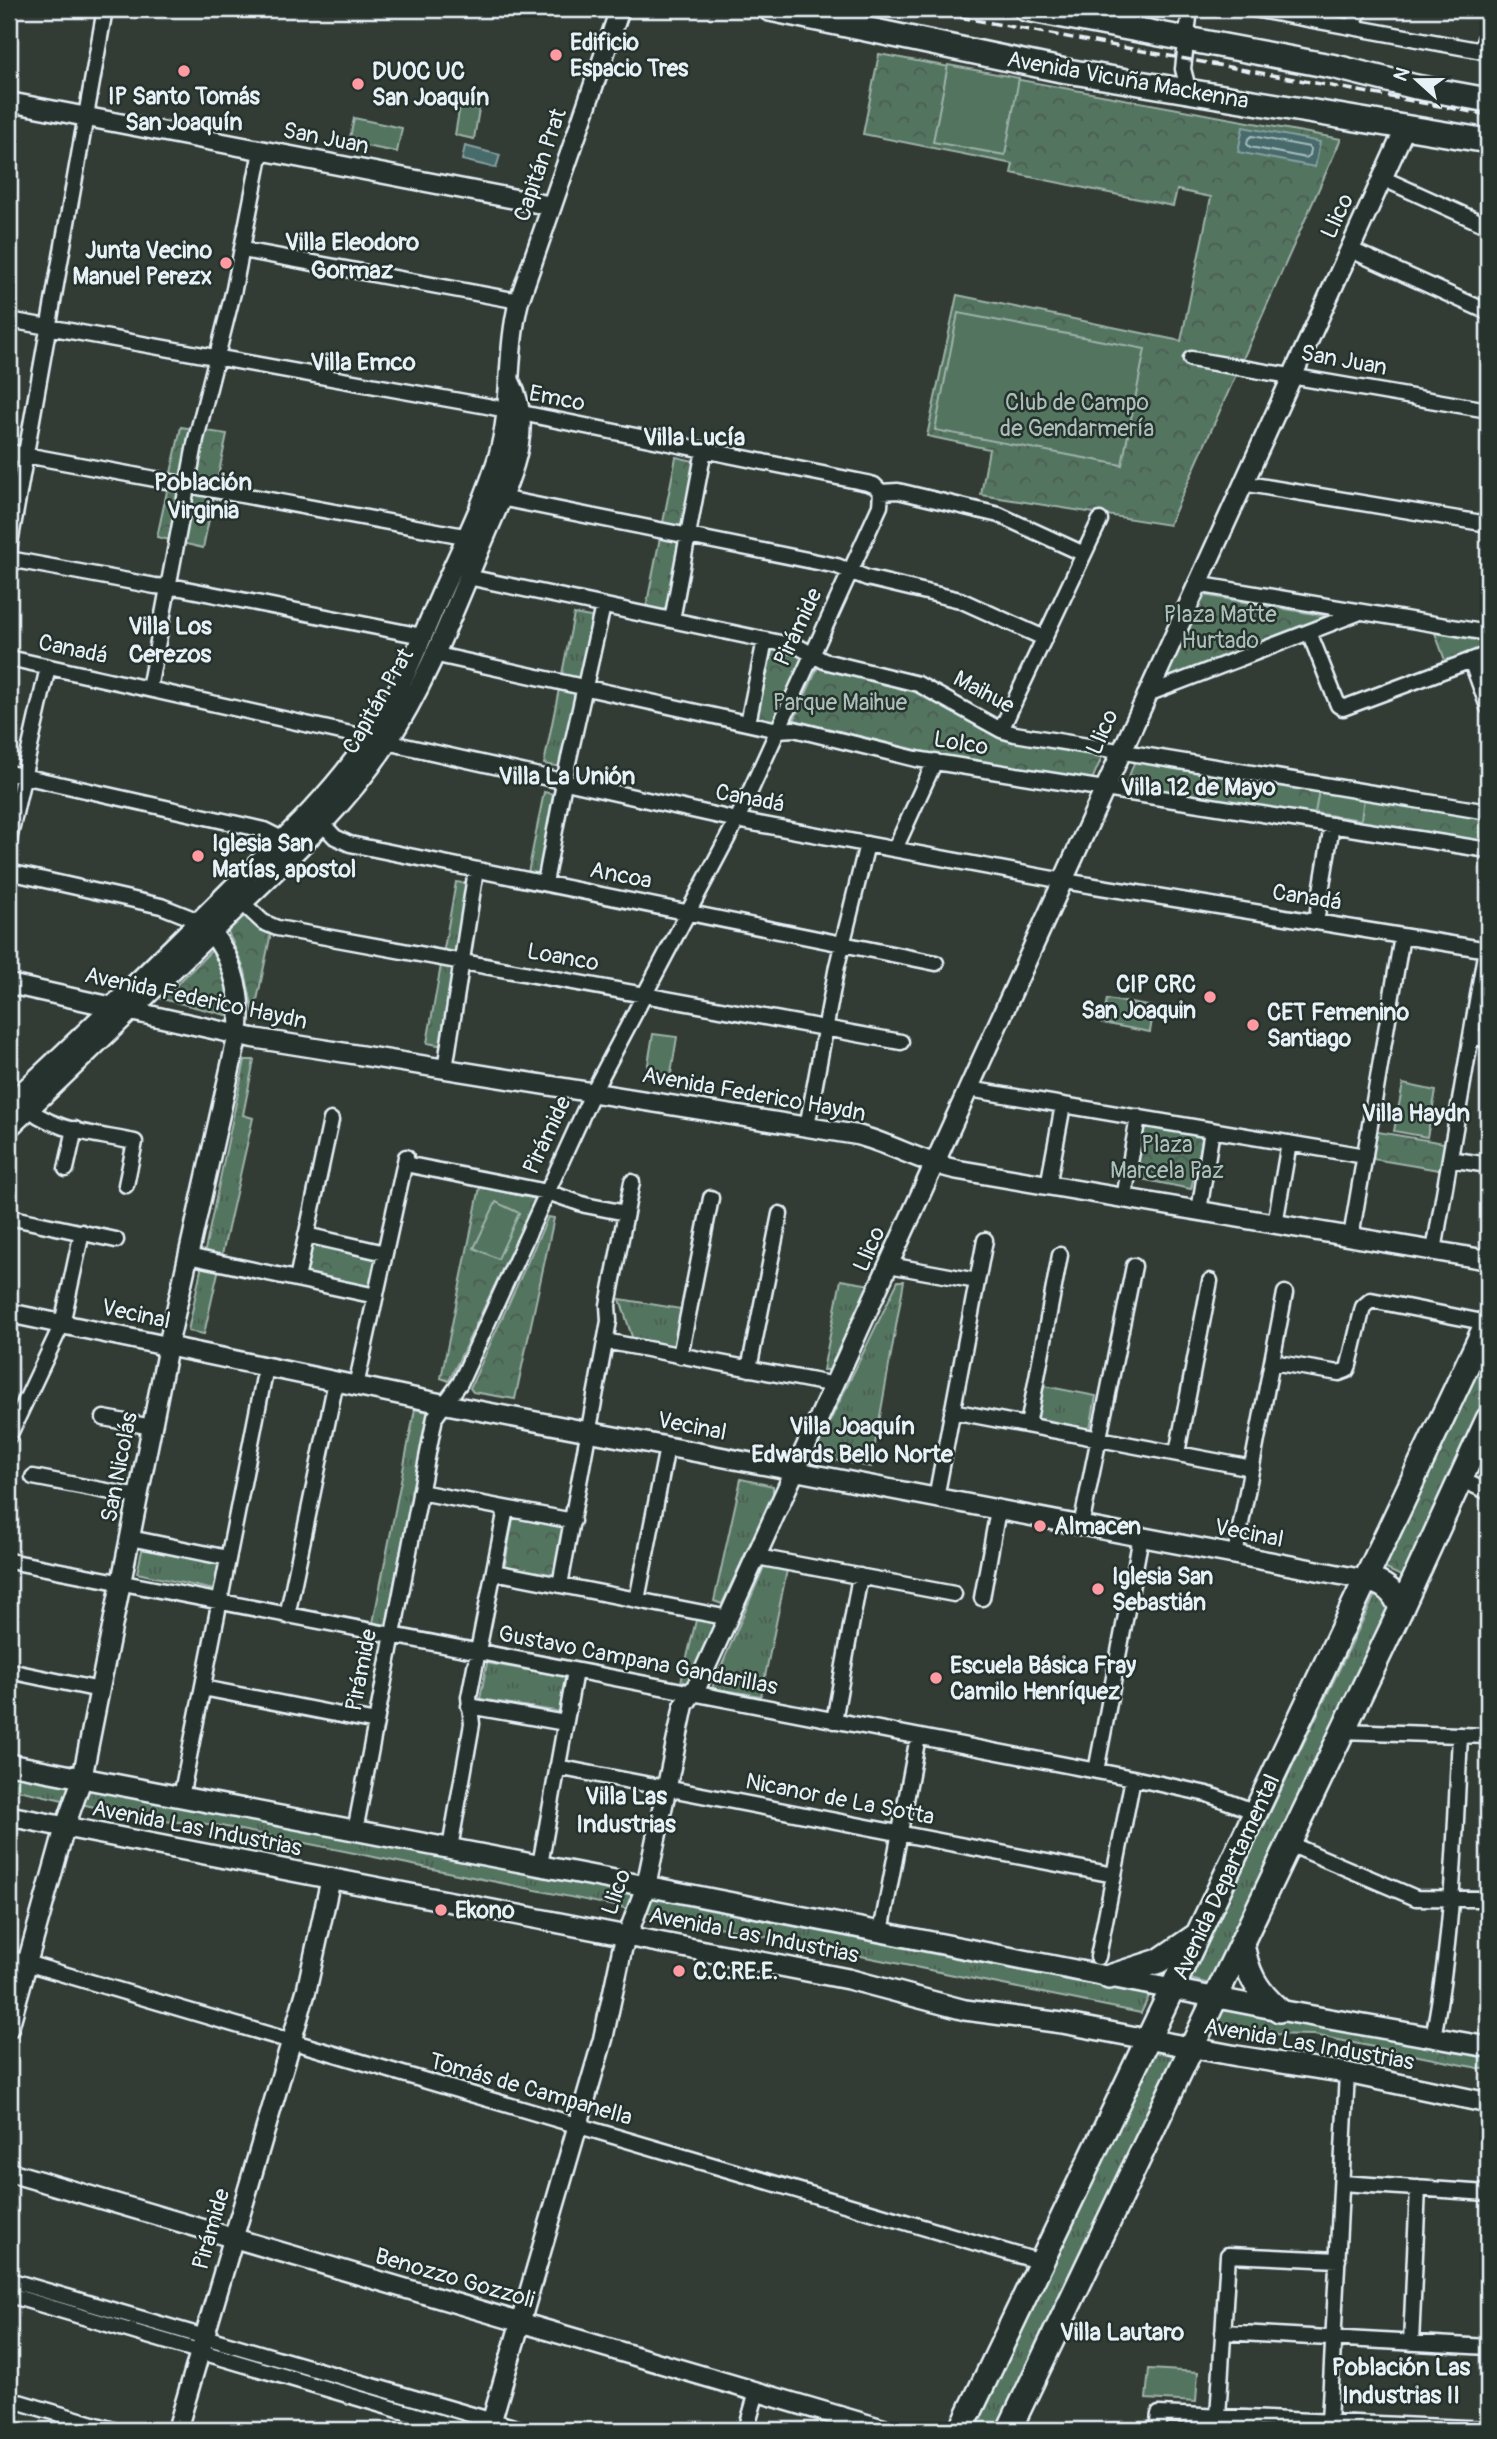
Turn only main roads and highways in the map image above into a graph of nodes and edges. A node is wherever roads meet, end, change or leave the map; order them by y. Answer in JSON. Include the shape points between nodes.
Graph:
{"nodes":[{"id":1,"x":770,"y":9,"type":"edge"},
{"id":2,"x":1026,"y":9,"type":"edge"},
{"id":3,"x":1336,"y":67,"type":"junction"},
{"id":4,"x":1488,"y":89,"type":"edge"},
{"id":5,"x":1488,"y":100,"type":"edge"},
{"id":6,"x":1488,"y":141,"type":"edge"},
{"id":7,"x":1488,"y":1322,"type":"edge"},
{"id":8,"x":1488,"y":1419,"type":"edge"},
{"id":9,"x":1367,"y":1580,"type":"junction"},
{"id":10,"x":1401,"y":1609,"type":"junction"},
{"id":11,"x":9,"y":1764,"type":"edge"},
{"id":12,"x":9,"y":1816,"type":"edge"},
{"id":13,"x":1199,"y":1933,"type":"junction"},
{"id":14,"x":1242,"y":1942,"type":"junction"},
{"id":15,"x":1104,"y":1967,"type":"junction"},
{"id":16,"x":1172,"y":1989,"type":"junction"},
{"id":17,"x":1215,"y":1997,"type":"junction"},
{"id":18,"x":1279,"y":2010,"type":"junction"},
{"id":19,"x":1149,"y":2039,"type":"junction"},
{"id":20,"x":1488,"y":2047,"type":"edge"},
{"id":21,"x":1191,"y":2048,"type":"junction"},
{"id":22,"x":1488,"y":2103,"type":"edge"},
{"id":23,"x":961,"y":2430,"type":"edge"},
{"id":24,"x":1009,"y":2430,"type":"edge"}],
"edges":[{"from":1,"to":6,"type":"main road","name":"Avenida Vicuña Mackenna","via":[[1026,63]]},
{"from":2,"to":3,"type":"main road"},
{"from":3,"to":4,"type":"main road"},
{"from":3,"to":5,"type":"main road"},
{"from":7,"to":9,"type":"main road","name":"Avenida Departamental"},
{"from":8,"to":10,"type":"main road","name":"Avenida Departamental"},
{"from":9,"to":10,"type":"main road","via":[[1389,1589]]},
{"from":9,"to":13,"type":"main road","name":"Avenida Departamental"},
{"from":10,"to":14,"type":"main road","name":"Avenida Departamental"},
{"from":11,"to":15,"type":"main road","name":"Avenida Las Industrias","via":[[881,1931]]},
{"from":12,"to":19,"type":"main road","name":"Avenida Las Industrias","via":[[871,1983],[953,2008]]},
{"from":13,"to":15,"type":"main road","via":[[1159,1961]]},
{"from":13,"to":16,"type":"main road","name":"Avenida Departamental"},
{"from":14,"to":17,"type":"main road","name":"Avenida Departamental"},
{"from":14,"to":18,"type":"main road","via":[[1248,1973]]},
{"from":15,"to":16,"type":"main road","name":"Avenida Las Industrias"},
{"from":16,"to":17,"type":"main road","name":"Avenida Las Industrias"},
{"from":16,"to":19,"type":"main road","name":"Avenida Departamental"},
{"from":17,"to":18,"type":"main road","name":"Avenida Las Industrias"},
{"from":17,"to":21,"type":"main road","name":"Avenida Departamental"},
{"from":18,"to":20,"type":"main road","name":"Avenida Las Industrias"},
{"from":19,"to":21,"type":"main road","name":"Avenida Las Industrias"},
{"from":19,"to":23,"type":"main road","name":"Avenida Departamental"},
{"from":21,"to":22,"type":"main road","name":"Avenida Las Industrias","via":[[1348,2073]]},
{"from":21,"to":24,"type":"main road","name":"Avenida Departamental"}]}
